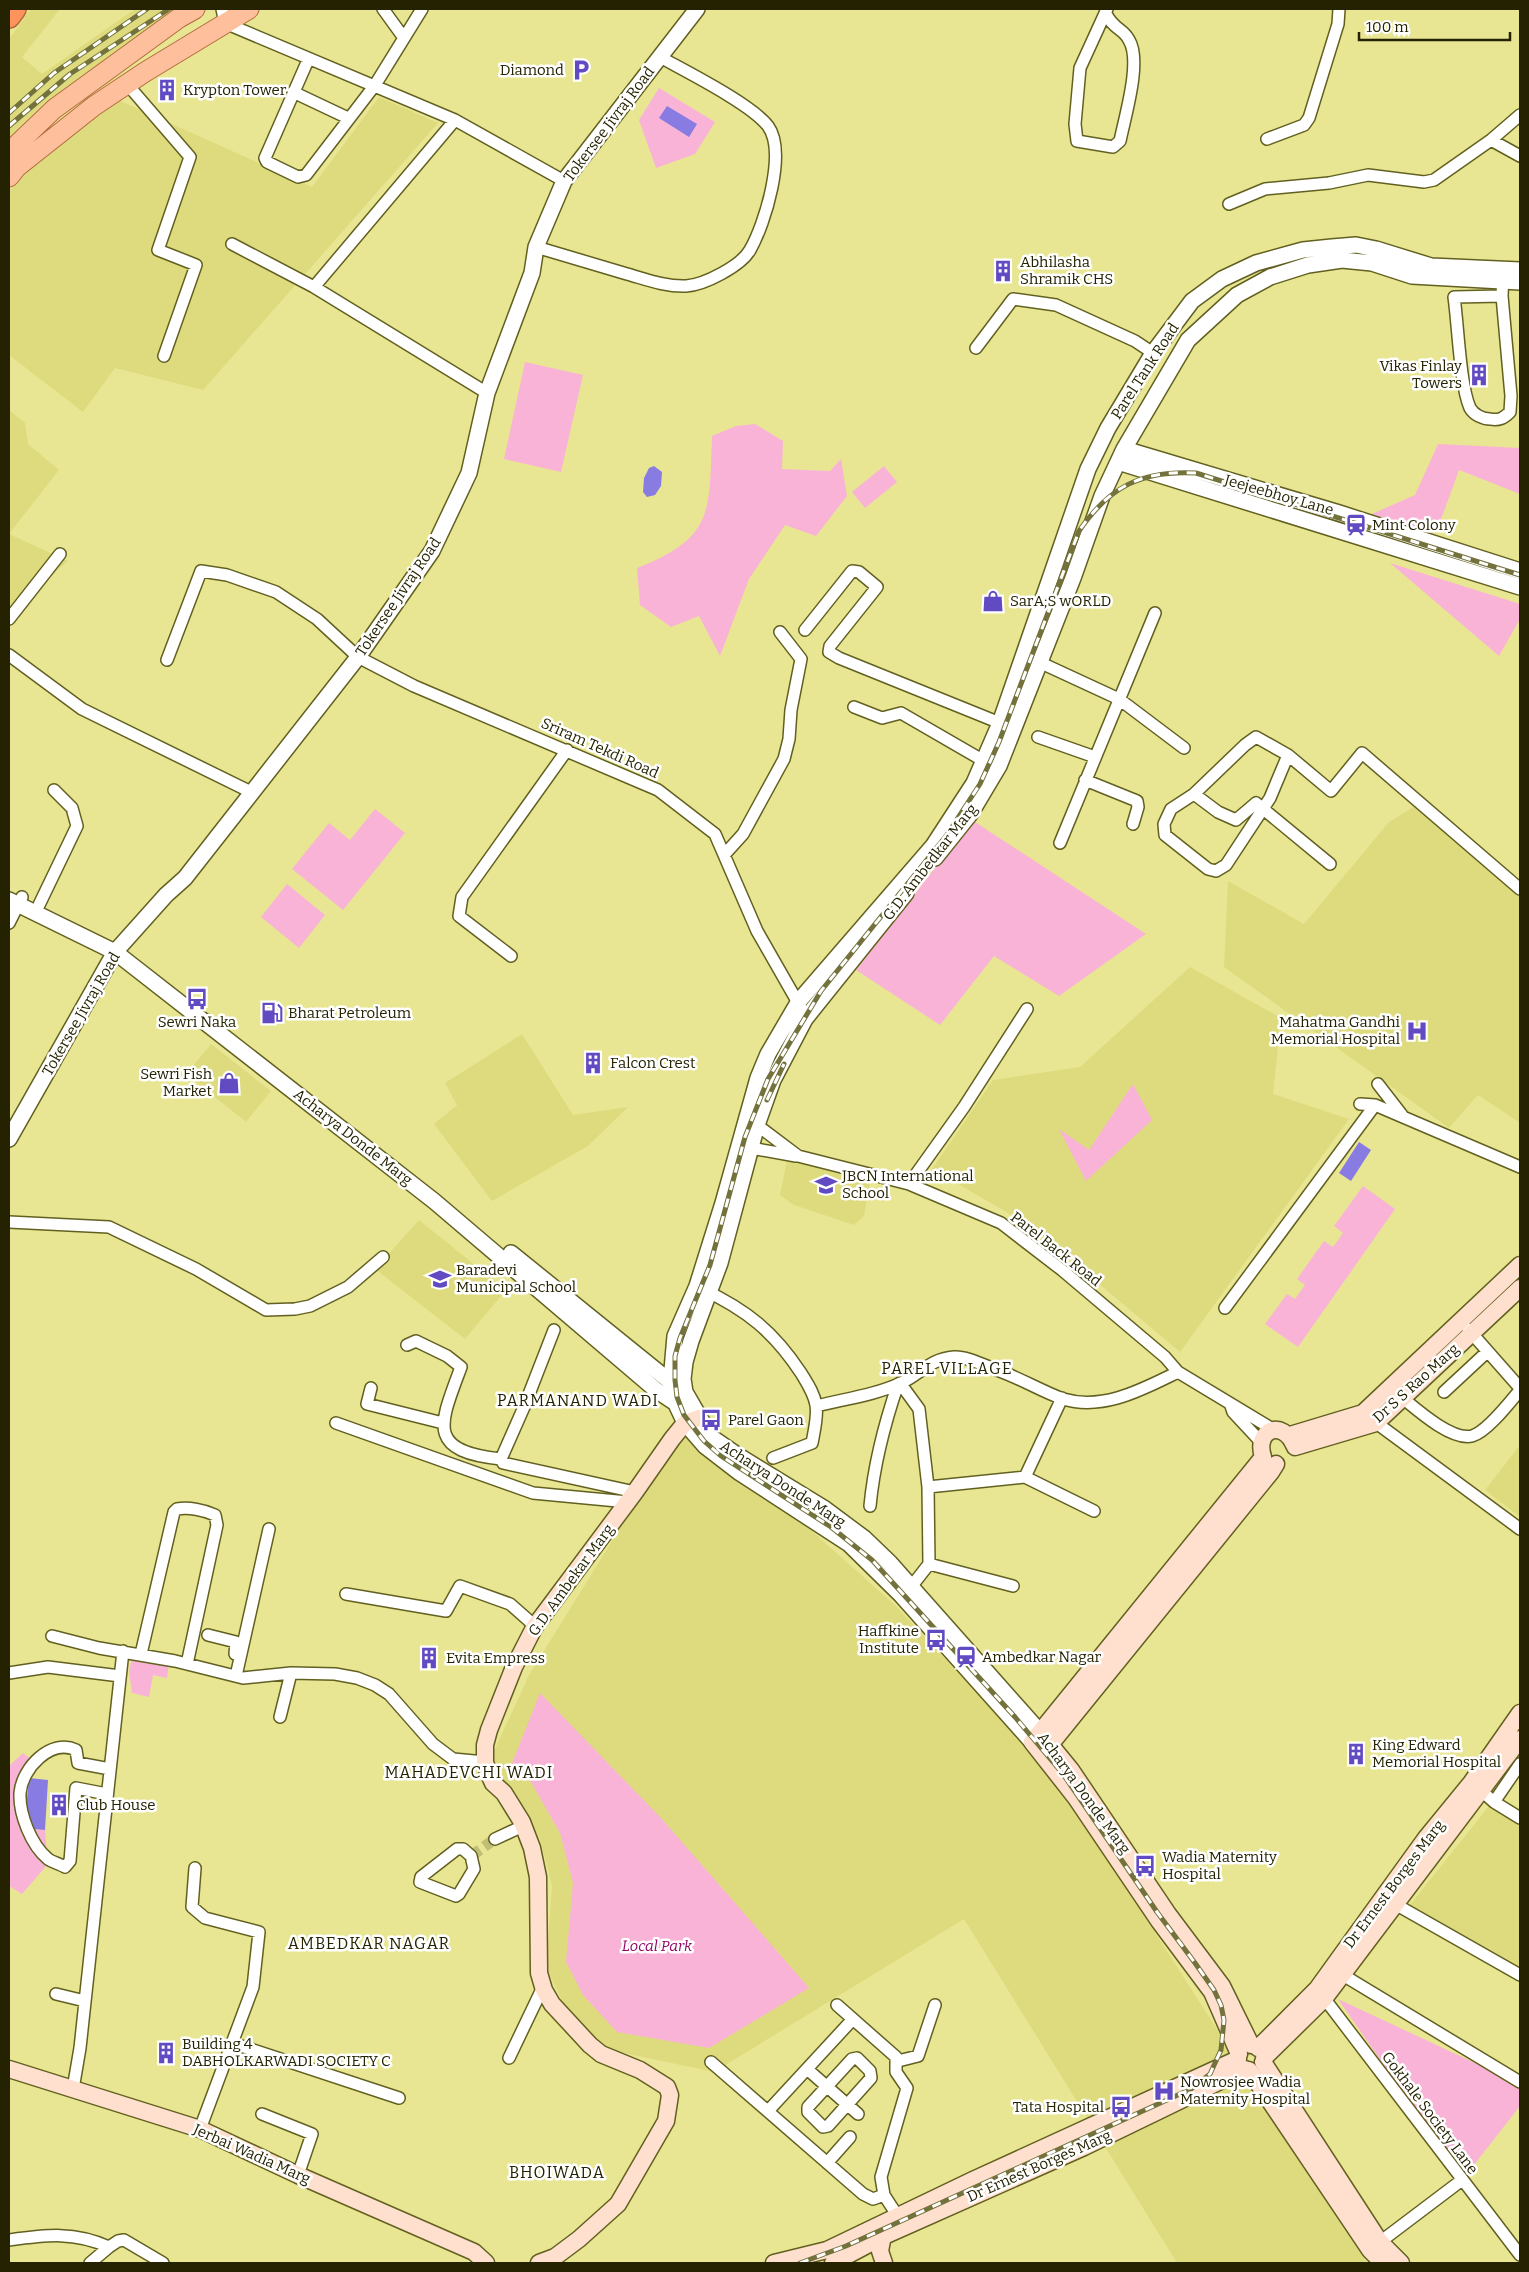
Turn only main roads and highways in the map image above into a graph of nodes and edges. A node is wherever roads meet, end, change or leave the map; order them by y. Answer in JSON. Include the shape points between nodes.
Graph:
{"nodes":[{"id":1,"x":15,"y":9,"type":"edge"},
{"id":2,"x":195,"y":9,"type":"edge"},
{"id":3,"x":249,"y":9,"type":"edge"},
{"id":4,"x":224,"y":16,"type":"edge"},
{"id":5,"x":9,"y":17,"type":"edge"},
{"id":6,"x":54,"y":109,"type":"junction"},
{"id":7,"x":67,"y":128,"type":"junction"},
{"id":8,"x":9,"y":152,"type":"edge"},
{"id":9,"x":9,"y":177,"type":"edge"},
{"id":10,"x":1520,"y":1265,"type":"edge"},
{"id":11,"x":1520,"y":1288,"type":"edge"},
{"id":12,"x":1466,"y":1327,"type":"junction"},
{"id":13,"x":693,"y":1417,"type":"road end"},
{"id":14,"x":1370,"y":1418,"type":"junction"},
{"id":15,"x":1286,"y":1438,"type":"junction"},
{"id":16,"x":1266,"y":1454,"type":"junction"},
{"id":17,"x":1520,"y":1713,"type":"edge"},
{"id":18,"x":1520,"y":1739,"type":"edge"},
{"id":19,"x":1483,"y":1792,"type":"junction"},
{"id":20,"x":1432,"y":1842,"type":"junction"},
{"id":21,"x":1373,"y":1923,"type":"junction"},
{"id":22,"x":1251,"y":2058,"type":"junction"},
{"id":23,"x":9,"y":2069,"type":"edge"},
{"id":24,"x":1049,"y":2154,"type":"junction"},
{"id":25,"x":889,"y":2224,"type":"junction"},
{"id":26,"x":1375,"y":2246,"type":"junction"},
{"id":27,"x":863,"y":2248,"type":"edge"},
{"id":28,"x":831,"y":2259,"type":"edge"},
{"id":29,"x":486,"y":2263,"type":"edge"},
{"id":30,"x":539,"y":2263,"type":"edge"},
{"id":31,"x":774,"y":2263,"type":"edge"},
{"id":32,"x":884,"y":2263,"type":"edge"},
{"id":33,"x":1383,"y":2263,"type":"edge"},
{"id":34,"x":1401,"y":2263,"type":"edge"}],
"edges":[{"from":1,"to":5,"type":"highway"},
{"from":2,"to":6,"type":"main road"},
{"from":3,"to":4,"type":"main road"},
{"from":4,"to":7,"type":"main road"},
{"from":6,"to":7,"type":"main road"},
{"from":6,"to":8,"type":"main road"},
{"from":7,"to":9,"type":"main road"},
{"from":10,"to":12,"type":"main road"},
{"from":11,"to":12,"type":"main road","name":"Dr S S Rao Marg"},
{"from":12,"to":14,"type":"main road","via":[[1390,1388]]},
{"from":12,"to":14,"type":"main road","name":"Dr S S Rao Marg","via":[[1403,1398]]},
{"from":13,"to":30,"type":"main road","name":"G.D. Ambekar Marg","via":[[657,1458],[632,1497],[535,1626],[514,1667],[489,1730],[485,1762],[493,1783],[504,1793],[524,1826],[532,1848],[538,1878],[538,1953],[543,1987],[552,2004],[590,2045],[602,2054],[640,2070],[667,2087],[670,2094],[666,2121],[618,2204],[555,2258]]},
{"from":14,"to":15,"type":"main road"},
{"from":15,"to":16,"type":"main road","via":[[1263,1436]]},
{"from":15,"to":16,"type":"main road","via":[[1290,1456]]},
{"from":16,"to":22,"type":"main road","name":"Acharya Donde Marg","via":[[1271,1472],[1041,1743],[1076,1798],[1217,1989]]},
{"from":17,"to":19,"type":"main road","name":"Dr Ernest Borges Marg"},
{"from":18,"to":19,"type":"main road","name":"Dr Ernest Borges Marg"},
{"from":19,"to":20,"type":"main road","name":"Dr Ernest Borges Marg"},
{"from":20,"to":21,"type":"main road","name":"Dr Ernest Borges Marg"},
{"from":20,"to":21,"type":"main road","name":"Dr Ernest Borges Marg","via":[[1395,1904]]},
{"from":21,"to":22,"type":"main road","name":"Dr Ernest Borges Marg","via":[[1320,1994]]},
{"from":22,"to":24,"type":"main road","name":"Dr Ernest Borges Marg"},
{"from":22,"to":26,"type":"main road","name":"Acharya Donde Marg"},
{"from":23,"to":29,"type":"main road","name":"Jerbai Wadia Marg","via":[[200,2129],[298,2176],[474,2252]]},
{"from":24,"to":25,"type":"main road","name":"Dr Ernest Borges Marg"},
{"from":24,"to":25,"type":"main road","name":"Dr Ernest Borges Marg"},
{"from":25,"to":27,"type":"main road","name":"Dr Ernest Borges Marg"},
{"from":25,"to":32,"type":"main road","via":[[880,2251]]},
{"from":26,"to":33,"type":"main road","name":"Acharya Donde Marg"},
{"from":26,"to":34,"type":"main road","name":"Acharya Donde Marg"},
{"from":27,"to":28,"type":"main road","name":"Dr Ernest Borges Marg"},
{"from":28,"to":31,"type":"main road"}]}
